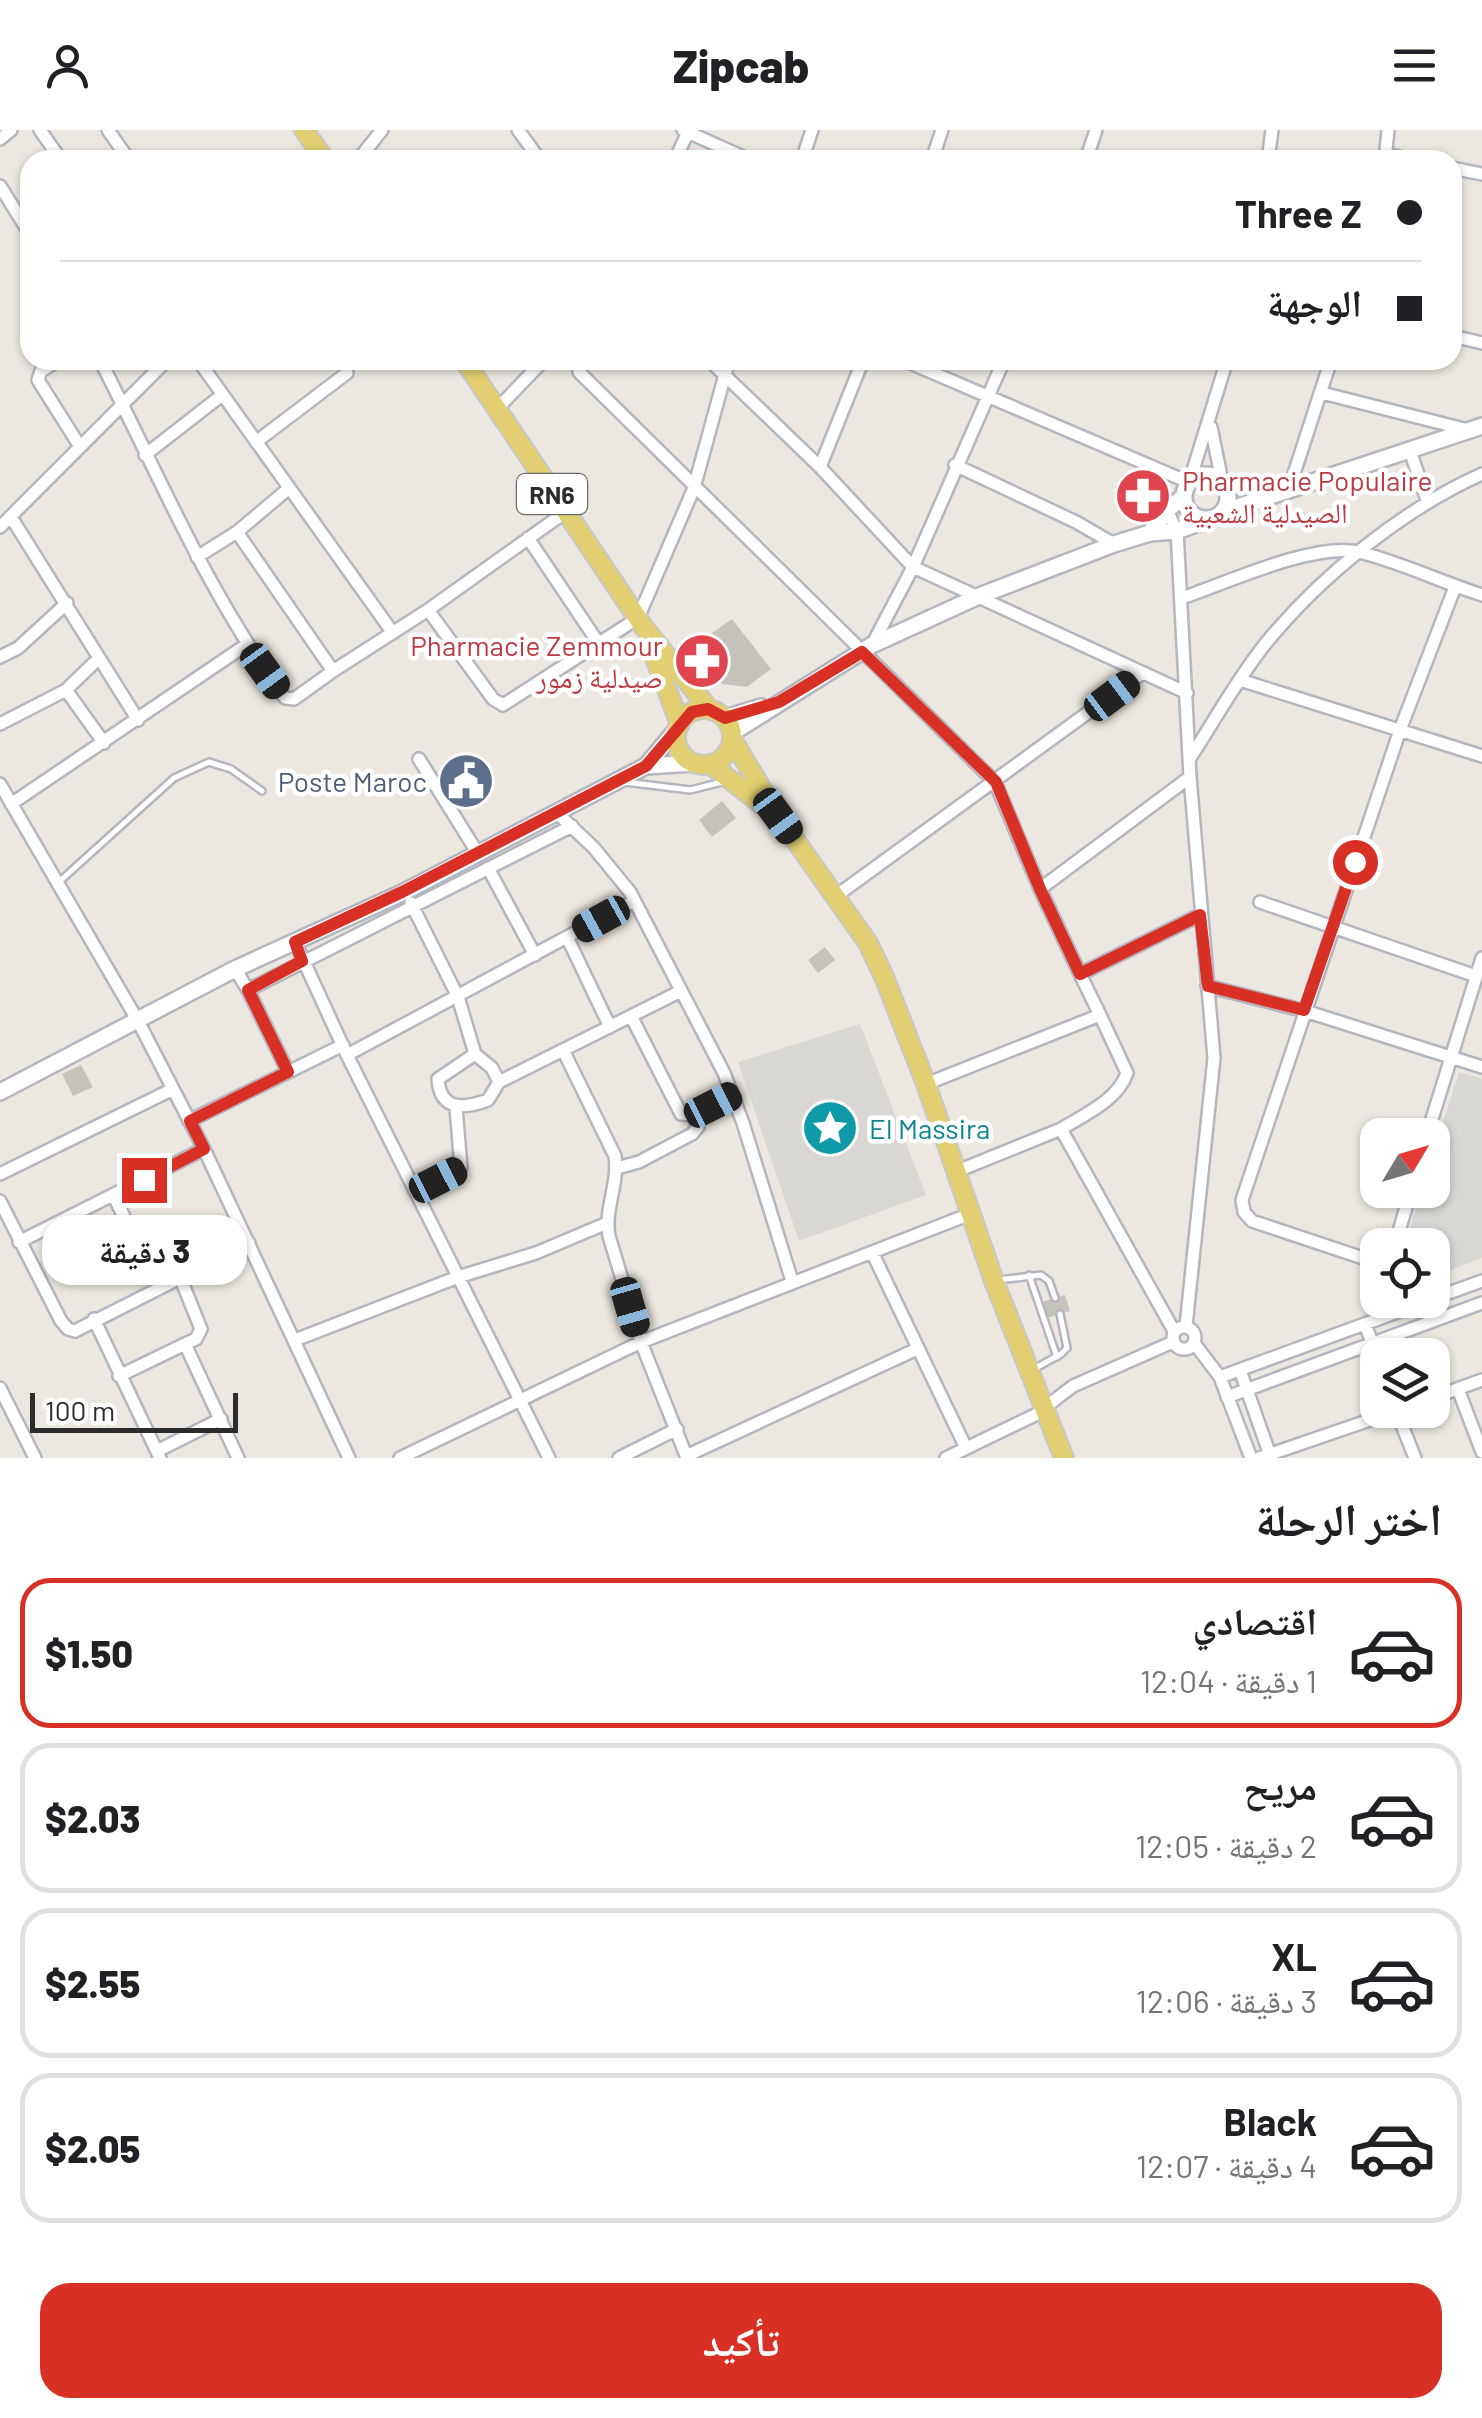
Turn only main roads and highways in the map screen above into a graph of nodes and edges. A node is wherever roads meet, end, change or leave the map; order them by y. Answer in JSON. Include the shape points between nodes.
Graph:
{"nodes":[{"id":1,"x":471,"y":370,"type":"edge"},
{"id":2,"x":1476,"y":428,"type":"edge"},
{"id":3,"x":1224,"y":484,"type":"junction"},
{"id":4,"x":1187,"y":486,"type":"junction"},
{"id":5,"x":1272,"y":494,"type":"junction"},
{"id":6,"x":1217,"y":515,"type":"junction"},
{"id":7,"x":1150,"y":533,"type":"junction"},
{"id":8,"x":641,"y":622,"type":"junction"},
{"id":9,"x":725,"y":725,"type":"junction"},
{"id":10,"x":678,"y":726,"type":"junction"},
{"id":11,"x":702,"y":764,"type":"junction"},
{"id":12,"x":646,"y":766,"type":"junction"},
{"id":13,"x":778,"y":816,"type":"junction"},
{"id":14,"x":0,"y":1092,"type":"edge"},
{"id":15,"x":1064,"y":1458,"type":"edge"}],
"edges":[{"from":1,"to":8,"type":"main road","number":"RN6"},
{"from":2,"to":5,"type":"main road"},
{"from":3,"to":4,"type":"main road","via":[[1206,474]]},
{"from":3,"to":5,"type":"main road"},
{"from":3,"to":6,"type":"main road","via":[[1227,505]]},
{"from":4,"to":6,"type":"main road","via":[[1189,512],[1204,519]]},
{"from":4,"to":7,"type":"main road"},
{"from":5,"to":6,"type":"main road"},
{"from":6,"to":7,"type":"main road","via":[[1177,531]]},
{"from":7,"to":9,"type":"main road","via":[[979,596]]},
{"from":8,"to":9,"type":"main road","number":"RN6"},
{"from":8,"to":10,"type":"main road","number":"RN6"},
{"from":9,"to":10,"type":"main road","via":[[692,712]]},
{"from":9,"to":11,"type":"main road","via":[[726,756]]},
{"from":9,"to":13,"type":"main road","number":"RN6"},
{"from":10,"to":11,"type":"main road","number":"RN6","via":[[678,745]]},
{"from":10,"to":12,"type":"main road"},
{"from":11,"to":12,"type":"main road"},
{"from":11,"to":13,"type":"main road","number":"RN6"},
{"from":12,"to":14,"type":"main road"},
{"from":13,"to":15,"type":"main road","number":"RN6","via":[[885,978]]}]}
